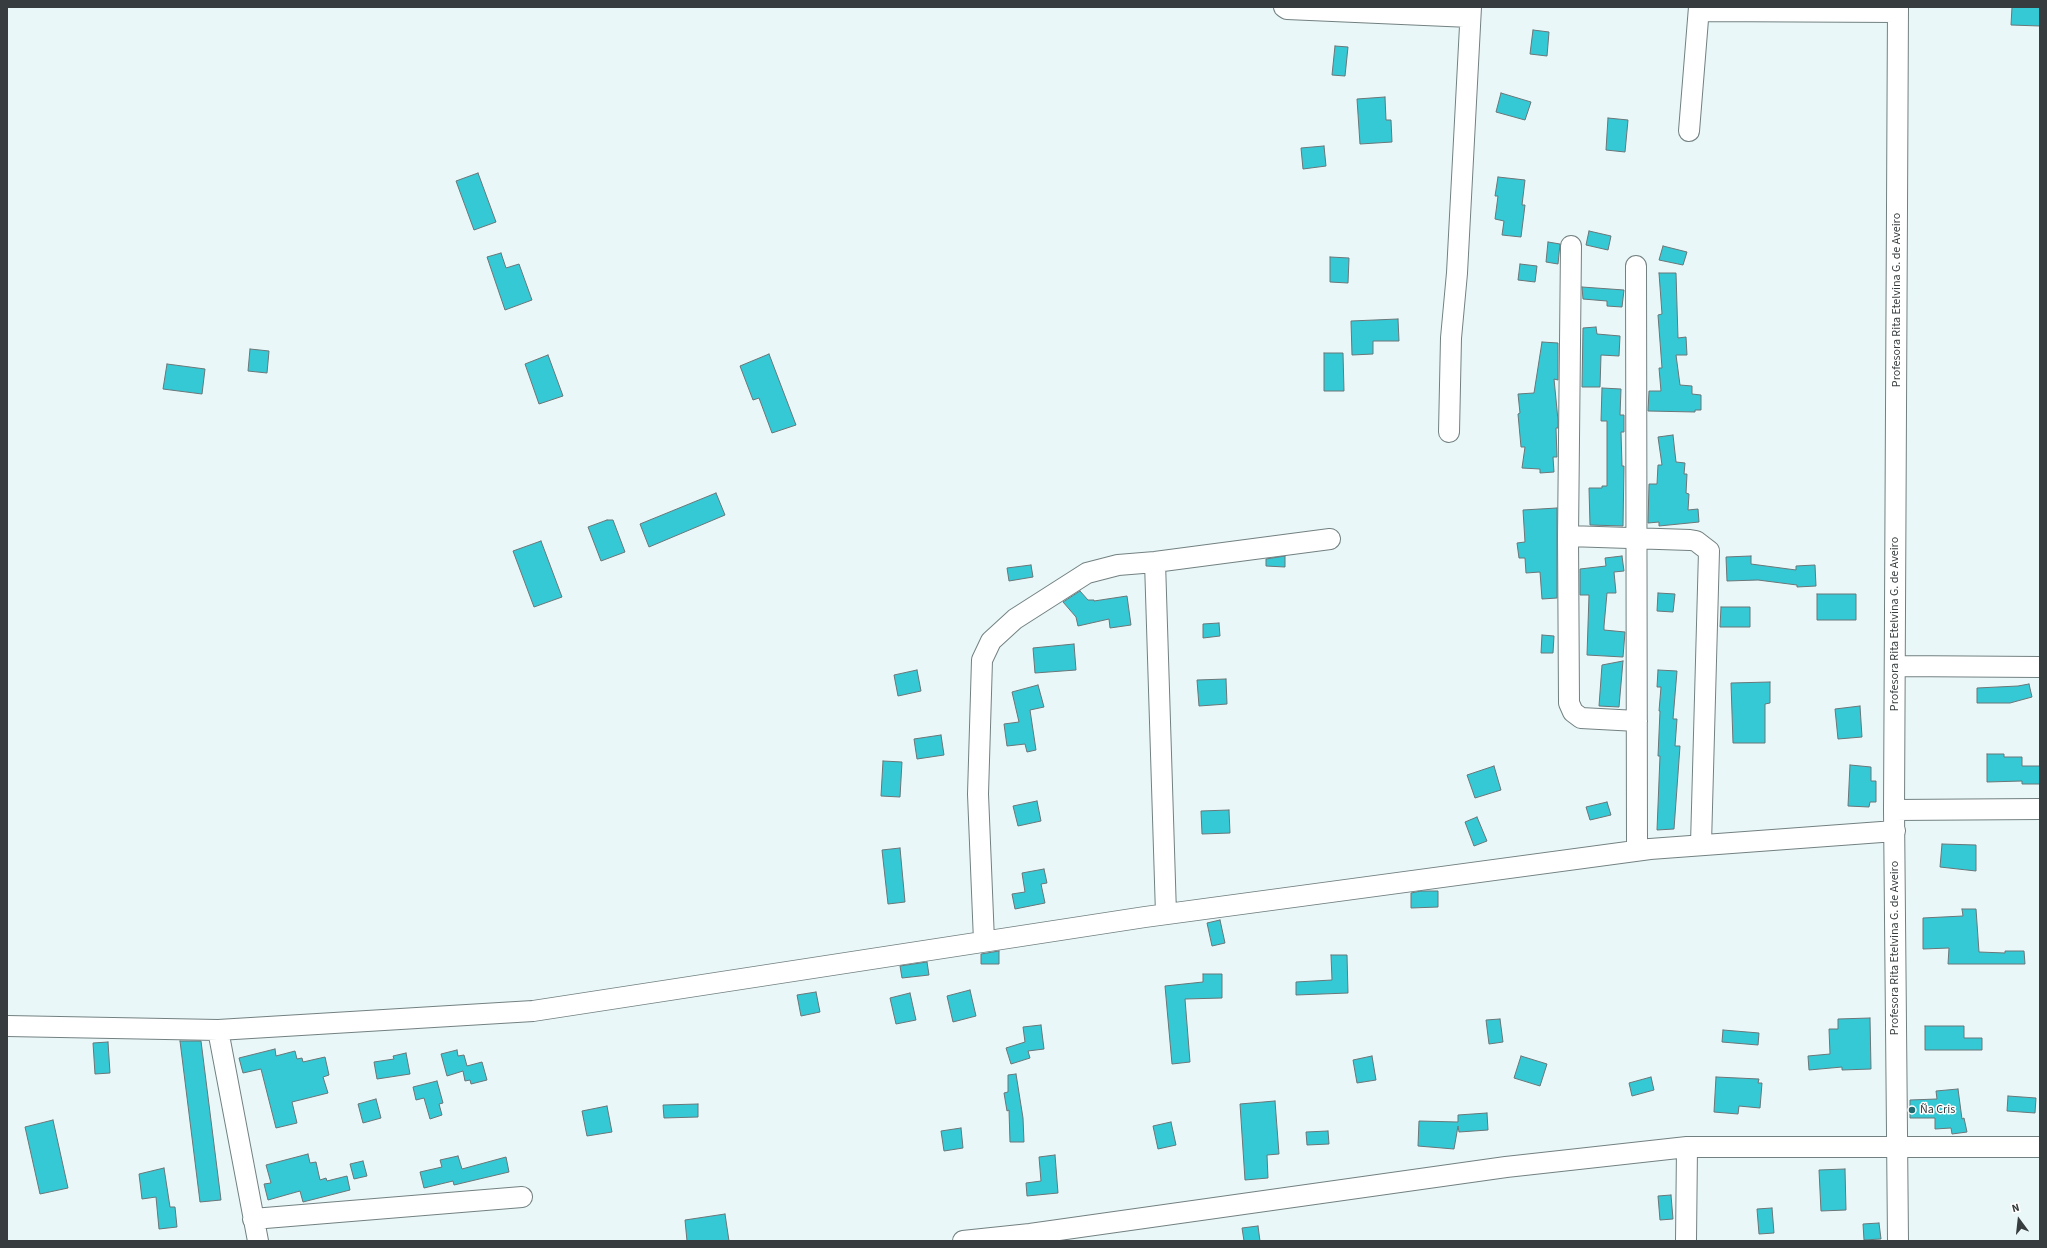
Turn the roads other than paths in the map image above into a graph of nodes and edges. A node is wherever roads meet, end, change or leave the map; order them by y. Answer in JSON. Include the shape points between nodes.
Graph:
{"nodes":[{"id":1,"x":1284,"y":7,"type":"edge"},
{"id":2,"x":1699,"y":9,"type":"edge"},
{"id":3,"x":1898,"y":9,"type":"edge"},
{"id":4,"x":1471,"y":12,"type":"edge"},
{"id":5,"x":1689,"y":131,"type":"dead end"},
{"id":6,"x":1571,"y":246,"type":"dead end"},
{"id":7,"x":1636,"y":266,"type":"dead end"},
{"id":8,"x":1449,"y":432,"type":"dead end"},
{"id":9,"x":1568,"y":536,"type":"junction"},
{"id":10,"x":1637,"y":538,"type":"junction"},
{"id":11,"x":1330,"y":539,"type":"dead end"},
{"id":12,"x":1155,"y":562,"type":"junction"},
{"id":13,"x":1895,"y":666,"type":"junction"},
{"id":14,"x":2040,"y":667,"type":"edge"},
{"id":15,"x":1637,"y":721,"type":"junction"},
{"id":16,"x":2040,"y":809,"type":"edge"},
{"id":17,"x":1894,"y":810,"type":"junction"},
{"id":18,"x":1895,"y":831,"type":"junction"},
{"id":19,"x":1701,"y":844,"type":"junction"},
{"id":20,"x":1637,"y":850,"type":"junction"},
{"id":21,"x":1166,"y":914,"type":"junction"},
{"id":22,"x":984,"y":941,"type":"junction"},
{"id":23,"x":7,"y":1026,"type":"edge"},
{"id":24,"x":218,"y":1030,"type":"junction"},
{"id":25,"x":1896,"y":1146,"type":"junction"},
{"id":26,"x":1687,"y":1147,"type":"junction"},
{"id":27,"x":2040,"y":1148,"type":"edge"},
{"id":28,"x":522,"y":1197,"type":"dead end"},
{"id":29,"x":253,"y":1219,"type":"junction"},
{"id":30,"x":1030,"y":1237,"type":"edge"},
{"id":31,"x":258,"y":1241,"type":"edge"},
{"id":32,"x":963,"y":1241,"type":"edge"},
{"id":33,"x":1686,"y":1241,"type":"edge"},
{"id":34,"x":1898,"y":1241,"type":"edge"}],
"edges":[{"from":1,"to":4,"type":"street"},
{"from":2,"to":3,"type":"street"},
{"from":2,"to":5,"type":"street"},
{"from":3,"to":13,"type":"street","name":"Profesora Rita Etelvina G. de Aveiro"},
{"from":4,"to":8,"type":"street","via":[[1451,338]]},
{"from":6,"to":9,"type":"street"},
{"from":7,"to":10,"type":"street"},
{"from":9,"to":10,"type":"street"},
{"from":9,"to":15,"type":"street","via":[[1569,703],[1573,712],[1581,718]]},
{"from":10,"to":15,"type":"street"},
{"from":10,"to":19,"type":"street","via":[[1690,540],[1709,551]]},
{"from":11,"to":12,"type":"street"},
{"from":12,"to":21,"type":"street"},
{"from":12,"to":22,"type":"street","via":[[1118,565],[1087,573],[1015,619],[991,641],[982,660],[978,794]]},
{"from":13,"to":14,"type":"street"},
{"from":13,"to":17,"type":"street","name":"Profesora Rita Etelvina G. de Aveiro"},
{"from":15,"to":20,"type":"street"},
{"from":16,"to":17,"type":"street"},
{"from":17,"to":18,"type":"street","name":"Profesora Rita Etelvina G. de Aveiro"},
{"from":18,"to":19,"type":"street"},
{"from":18,"to":25,"type":"street","name":"Profesora Rita Etelvina G. de Aveiro"},
{"from":19,"to":20,"type":"street"},
{"from":20,"to":21,"type":"street"},
{"from":21,"to":22,"type":"street"},
{"from":22,"to":24,"type":"street","via":[[533,1011]]},
{"from":23,"to":24,"type":"street"},
{"from":24,"to":29,"type":"street"},
{"from":25,"to":26,"type":"street"},
{"from":25,"to":27,"type":"street"},
{"from":25,"to":34,"type":"street","name":"Profesora Rita Etelvina G. de Aveiro"},
{"from":26,"to":30,"type":"street","via":[[1506,1167]]},
{"from":26,"to":33,"type":"street"},
{"from":28,"to":29,"type":"street"},
{"from":29,"to":31,"type":"street"},
{"from":30,"to":32,"type":"street"}]}
